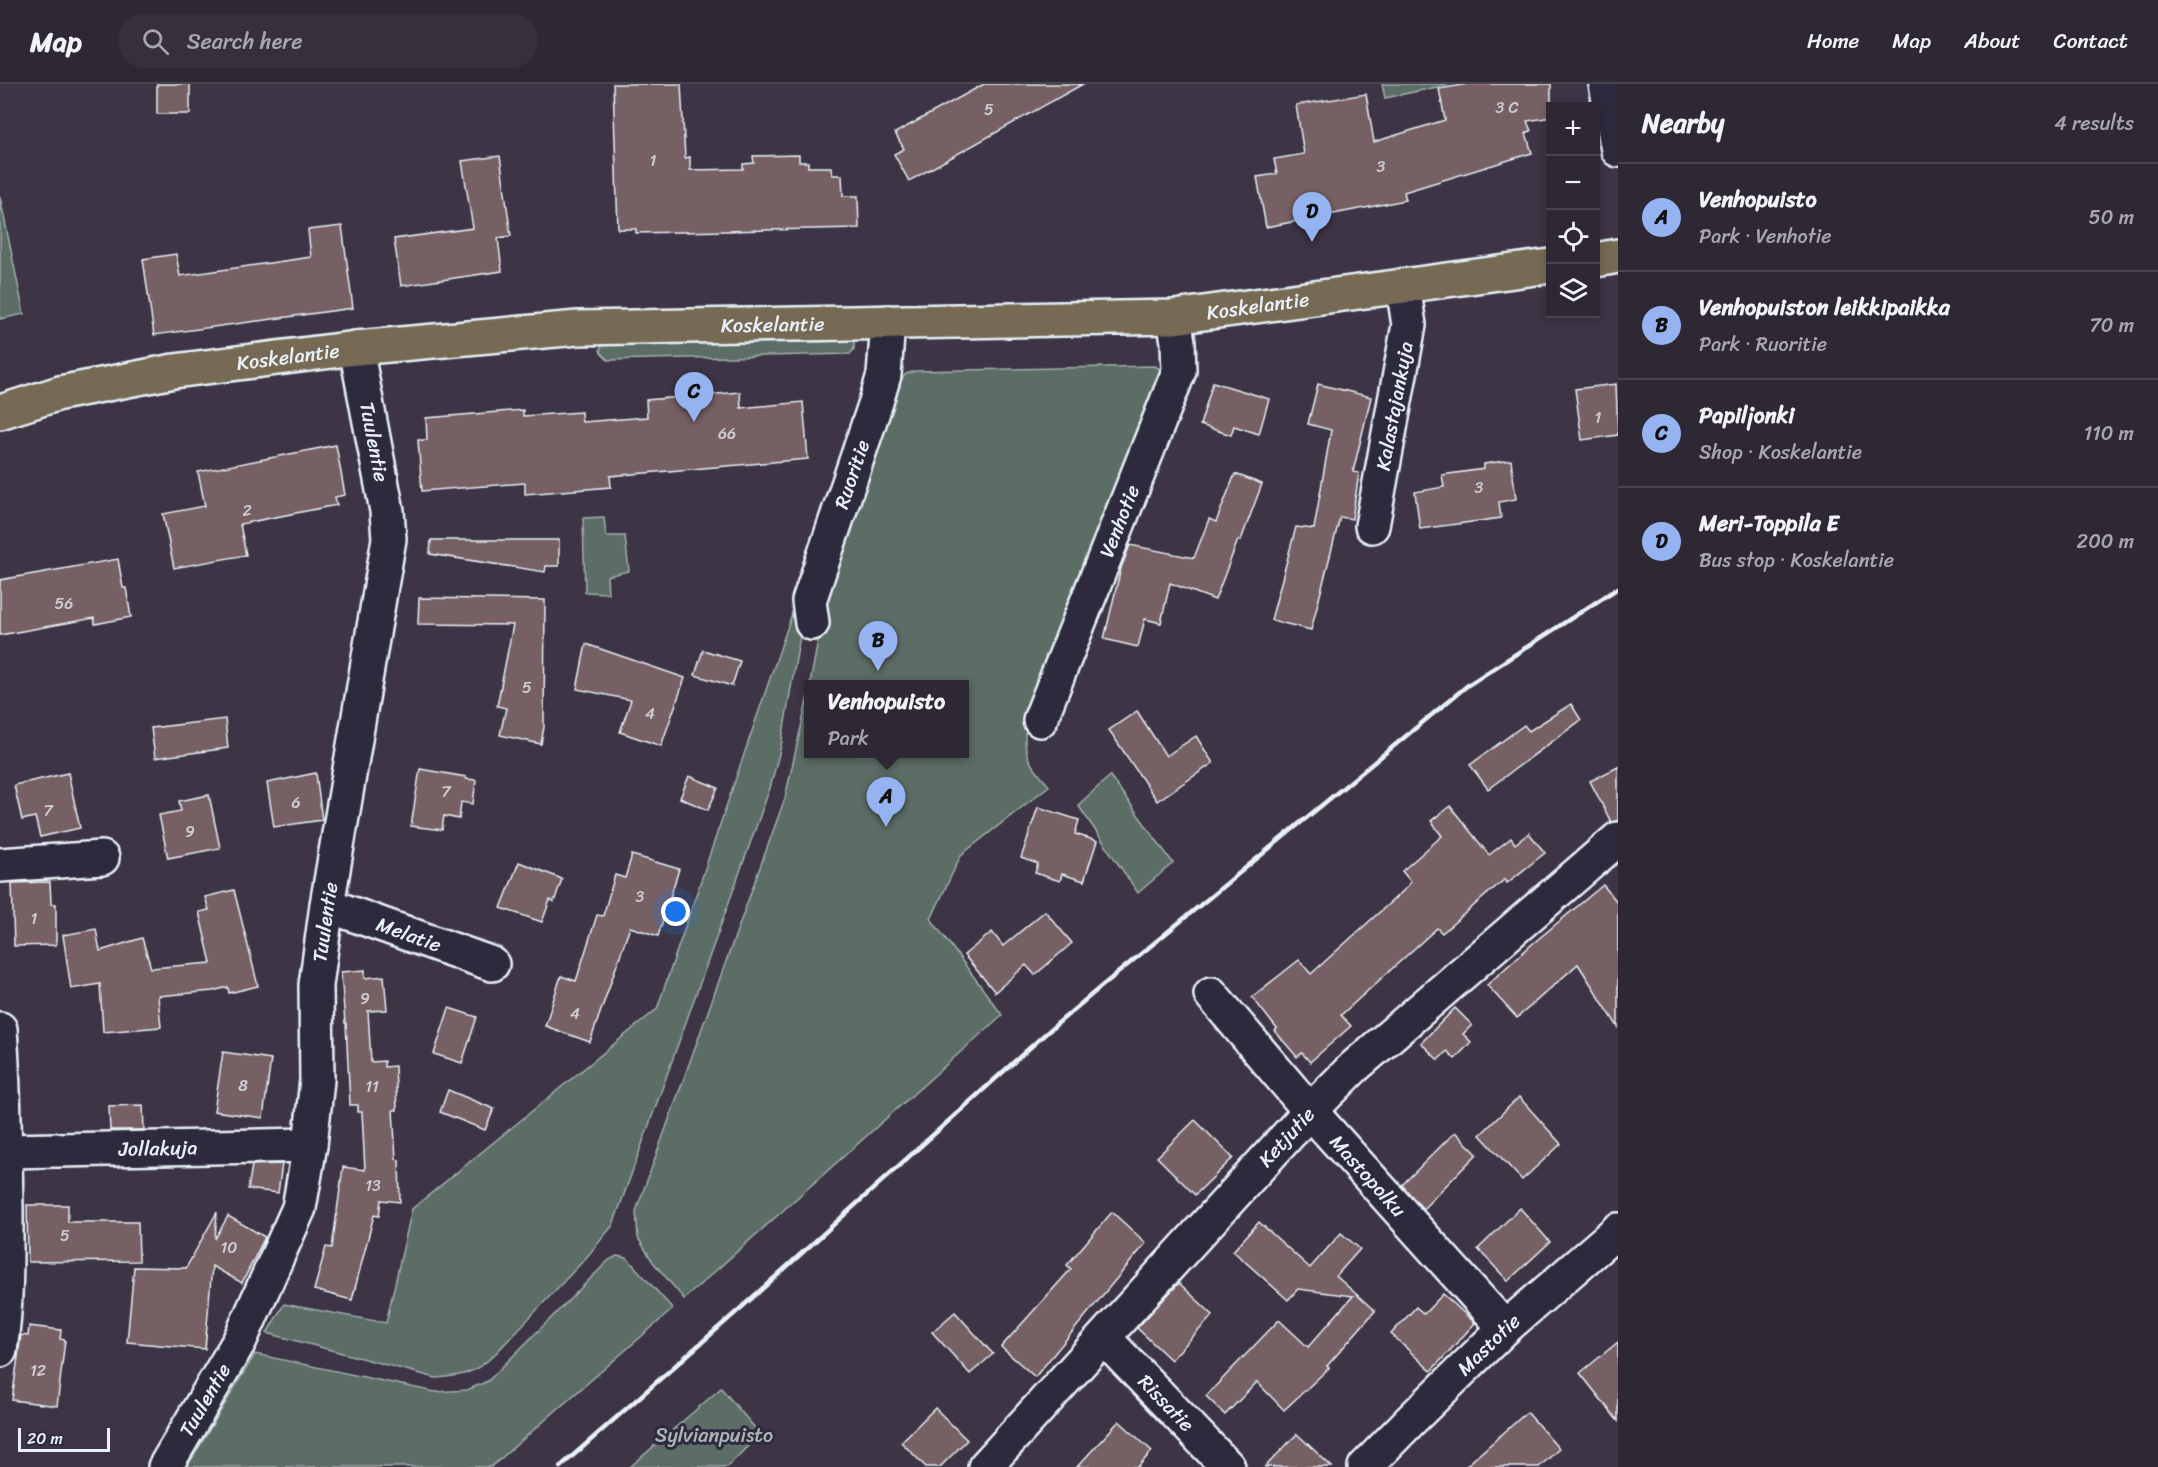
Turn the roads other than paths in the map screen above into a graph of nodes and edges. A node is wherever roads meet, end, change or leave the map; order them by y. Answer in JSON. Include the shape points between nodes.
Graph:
{"nodes":[{"id":1,"x":1606,"y":84,"type":"edge"},
{"id":2,"x":1618,"y":150,"type":"edge"},
{"id":3,"x":1618,"y":256,"type":"edge"},
{"id":4,"x":1600,"y":259,"type":"edge"},
{"id":5,"x":1546,"y":267,"type":"edge"},
{"id":6,"x":1403,"y":286,"type":"junction"},
{"id":7,"x":1174,"y":317,"type":"junction"},
{"id":8,"x":888,"y":322,"type":"junction"},
{"id":9,"x":356,"y":348,"type":"junction"},
{"id":10,"x":0,"y":412,"type":"edge"},
{"id":11,"x":1372,"y":526,"type":"dead end"},
{"id":12,"x":812,"y":623,"type":"dead end"},
{"id":13,"x":1040,"y":720,"type":"dead end"},
{"id":14,"x":1618,"y":839,"type":"edge"},
{"id":15,"x":102,"y":858,"type":"dead end"},
{"id":16,"x":0,"y":865,"type":"edge"},
{"id":17,"x":327,"y":905,"type":"junction"},
{"id":18,"x":492,"y":964,"type":"dead end"},
{"id":19,"x":1211,"y":994,"type":"dead end"},
{"id":20,"x":0,"y":1029,"type":"edge"},
{"id":21,"x":1310,"y":1111,"type":"junction"},
{"id":22,"x":310,"y":1145,"type":"junction"},
{"id":23,"x":6,"y":1151,"type":"junction"},
{"id":24,"x":1618,"y":1230,"type":"edge"},
{"id":25,"x":1505,"y":1328,"type":"junction"},
{"id":26,"x":1104,"y":1338,"type":"junction"},
{"id":27,"x":0,"y":1350,"type":"edge"},
{"id":28,"x":165,"y":1467,"type":"edge"},
{"id":29,"x":986,"y":1467,"type":"edge"},
{"id":30,"x":1228,"y":1467,"type":"edge"},
{"id":31,"x":1365,"y":1467,"type":"edge"}],
"edges":[{"from":1,"to":2,"type":"street"},
{"from":3,"to":4,"type":"main road"},
{"from":5,"to":6,"type":"main road","name":"Koskelantie"},
{"from":6,"to":7,"type":"main road","name":"Koskelantie"},
{"from":6,"to":11,"type":"street","name":"Kalastajankuja","via":[[1409,326]]},
{"from":7,"to":8,"type":"main road","name":"Koskelantie"},
{"from":7,"to":13,"type":"street","name":"Venhotie","via":[[1179,371]]},
{"from":8,"to":9,"type":"main road","name":"Koskelantie","via":[[578,328]]},
{"from":8,"to":12,"type":"street","name":"Ruoritie","via":[[884,375],[809,601]]},
{"from":9,"to":10,"type":"main road","name":"Koskelantie","via":[[174,370],[60,393]]},
{"from":9,"to":17,"type":"street","name":"Tuulentie","via":[[389,539]]},
{"from":14,"to":21,"type":"street","name":"Ketjutie","via":[[1354,1067]]},
{"from":15,"to":16,"type":"street"},
{"from":17,"to":18,"type":"street","name":"Melatie"},
{"from":17,"to":22,"type":"street","name":"Tuulentie","via":[[316,986],[317,1080]]},
{"from":19,"to":21,"type":"street","name":"Mastopolku"},
{"from":20,"to":23,"type":"street"},
{"from":21,"to":25,"type":"street","name":"Mastopolku"},
{"from":21,"to":26,"type":"street","name":"Ketjutie"},
{"from":22,"to":23,"type":"street","name":"Jollakuja"},
{"from":22,"to":28,"type":"street","name":"Tuulentie","via":[[299,1208],[240,1340]]},
{"from":23,"to":27,"type":"street","via":[[6,1310]]},
{"from":24,"to":25,"type":"street","name":"Mastotie"},
{"from":25,"to":31,"type":"street","name":"Mastotie"},
{"from":26,"to":29,"type":"street","name":"Ketjutie"},
{"from":26,"to":30,"type":"street","name":"Rissatie"}]}
